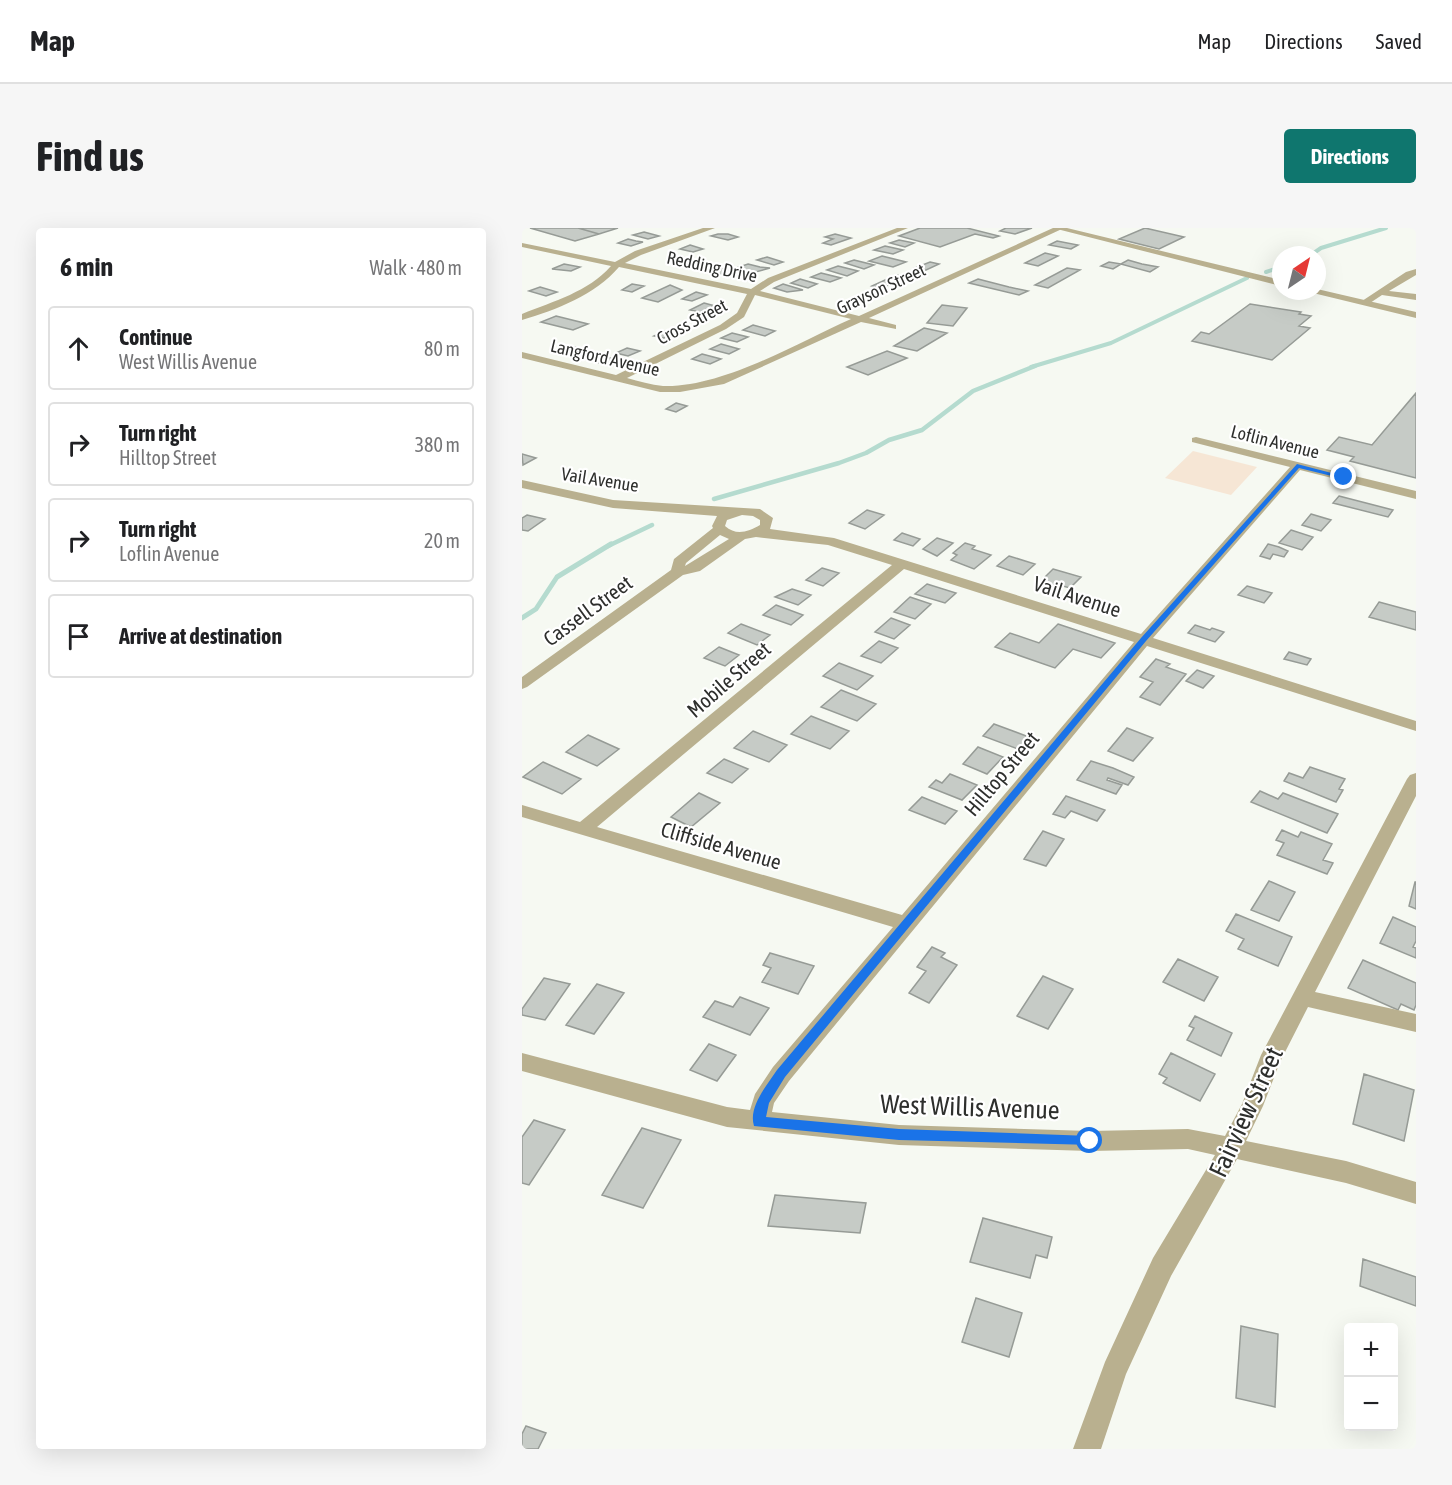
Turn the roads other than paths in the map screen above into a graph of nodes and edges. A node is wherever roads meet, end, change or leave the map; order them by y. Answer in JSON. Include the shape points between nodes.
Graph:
{"nodes":[{"id":1,"x":711,"y":228,"type":"edge"},
{"id":2,"x":904,"y":228,"type":"edge"},
{"id":3,"x":1058,"y":228,"type":"edge"},
{"id":4,"x":522,"y":245,"type":"edge"},
{"id":5,"x":617,"y":264,"type":"junction"},
{"id":6,"x":1416,"y":272,"type":"edge"},
{"id":7,"x":1272,"y":281,"type":"edge"},
{"id":8,"x":752,"y":292,"type":"junction"},
{"id":9,"x":1380,"y":292,"type":"junction"},
{"id":10,"x":1326,"y":294,"type":"edge"},
{"id":11,"x":1416,"y":297,"type":"edge"},
{"id":12,"x":1364,"y":303,"type":"junction"},
{"id":13,"x":1416,"y":315,"type":"edge"},
{"id":14,"x":522,"y":316,"type":"edge"},
{"id":15,"x":857,"y":318,"type":"junction"},
{"id":16,"x":893,"y":327,"type":"dead end"},
{"id":17,"x":522,"y":355,"type":"edge"},
{"id":18,"x":616,"y":379,"type":"junction"},
{"id":19,"x":717,"y":382,"type":"joint"},
{"id":20,"x":1196,"y":440,"type":"dead end"},
{"id":21,"x":1297,"y":466,"type":"junction"},
{"id":22,"x":522,"y":484,"type":"edge"},
{"id":23,"x":1416,"y":495,"type":"edge"},
{"id":24,"x":672,"y":510,"type":"junction"},
{"id":25,"x":734,"y":513,"type":"junction"},
{"id":26,"x":767,"y":518,"type":"junction"},
{"id":27,"x":719,"y":528,"type":"junction"},
{"id":28,"x":749,"y":534,"type":"junction"},
{"id":29,"x":829,"y":541,"type":"junction"},
{"id":30,"x":903,"y":563,"type":"junction"},
{"id":31,"x":678,"y":572,"type":"junction"},
{"id":32,"x":1144,"y":640,"type":"junction"},
{"id":33,"x":522,"y":684,"type":"edge"},
{"id":34,"x":1416,"y":726,"type":"edge"},
{"id":35,"x":1416,"y":779,"type":"edge"},
{"id":36,"x":522,"y":811,"type":"edge"},
{"id":37,"x":583,"y":829,"type":"junction"},
{"id":38,"x":907,"y":924,"type":"junction"},
{"id":39,"x":1302,"y":997,"type":"junction"},
{"id":40,"x":1416,"y":1023,"type":"edge"},
{"id":41,"x":522,"y":1062,"type":"edge"},
{"id":42,"x":759,"y":1122,"type":"junction"},
{"id":43,"x":1230,"y":1148,"type":"junction"},
{"id":44,"x":1416,"y":1194,"type":"edge"},
{"id":45,"x":1087,"y":1449,"type":"edge"}],
"edges":[{"from":1,"to":5,"type":"street"},
{"from":2,"to":8,"type":"street","name":"Cross Street","via":[[771,280]]},
{"from":3,"to":7,"type":"street"},
{"from":3,"to":15,"type":"street","name":"Grayson Street"},
{"from":4,"to":5,"type":"street","name":"Redding Drive"},
{"from":5,"to":8,"type":"street","name":"Redding Drive"},
{"from":5,"to":14,"type":"street","via":[[589,289]]},
{"from":6,"to":9,"type":"street"},
{"from":8,"to":15,"type":"street","name":"Redding Drive"},
{"from":8,"to":18,"type":"street","name":"Cross Street","via":[[741,315],[723,327]]},
{"from":9,"to":11,"type":"street"},
{"from":9,"to":12,"type":"street"},
{"from":10,"to":12,"type":"street"},
{"from":12,"to":13,"type":"street"},
{"from":15,"to":16,"type":"street","name":"Redding Drive"},
{"from":15,"to":19,"type":"street","name":"Grayson Street"},
{"from":17,"to":18,"type":"street","name":"Langford Avenue"},
{"from":18,"to":19,"type":"street","name":"Langford Avenue","via":[[660,389]]},
{"from":20,"to":21,"type":"street","name":"Loflin Avenue"},
{"from":21,"to":23,"type":"street","name":"Loflin Avenue"},
{"from":21,"to":32,"type":"street","name":"Hilltop Street"},
{"from":22,"to":24,"type":"street","name":"Vail Avenue","via":[[613,504]]},
{"from":24,"to":25,"type":"street","name":"Vail Avenue"},
{"from":24,"to":27,"type":"street","name":"Vail Avenue","via":[[705,519]]},
{"from":25,"to":26,"type":"street","name":"Vail Avenue","via":[[756,512]]},
{"from":25,"to":27,"type":"street","name":"Cassell Street","via":[[722,518]]},
{"from":26,"to":28,"type":"street","name":"Cassell Street","via":[[766,526]]},
{"from":26,"to":29,"type":"street","name":"Vail Avenue"},
{"from":27,"to":28,"type":"street","name":"Vail Avenue","via":[[729,534]]},
{"from":27,"to":31,"type":"street","name":"Cassell Street","via":[[679,562]]},
{"from":28,"to":29,"type":"street","name":"Vail Avenue","via":[[784,533]]},
{"from":28,"to":31,"type":"street","name":"Cassell Street","via":[[695,568]]},
{"from":29,"to":30,"type":"street","name":"Vail Avenue"},
{"from":30,"to":32,"type":"street","name":"Vail Avenue"},
{"from":30,"to":37,"type":"street","name":"Mobile Street"},
{"from":31,"to":33,"type":"street","name":"Cassell Street"},
{"from":32,"to":34,"type":"street","name":"Vail Avenue"},
{"from":32,"to":38,"type":"street","name":"Hilltop Street"},
{"from":35,"to":39,"type":"street","name":"Fairview Street"},
{"from":36,"to":37,"type":"street","name":"Cliffside Avenue"},
{"from":37,"to":38,"type":"street","name":"Cliffside Avenue"},
{"from":38,"to":42,"type":"street","name":"Hilltop Street","via":[[781,1074],[763,1101]]},
{"from":39,"to":40,"type":"street"},
{"from":39,"to":43,"type":"street","name":"Fairview Street"},
{"from":41,"to":42,"type":"street","name":"West Willis Avenue","via":[[727,1117]]},
{"from":42,"to":43,"type":"street","name":"West Willis Avenue","via":[[899,1135],[1090,1141],[1188,1139]]},
{"from":43,"to":44,"type":"street","name":"West Willis Avenue","via":[[1346,1172]]},
{"from":43,"to":45,"type":"street","name":"Fairview Street","via":[[1162,1267],[1114,1371]]}]}
